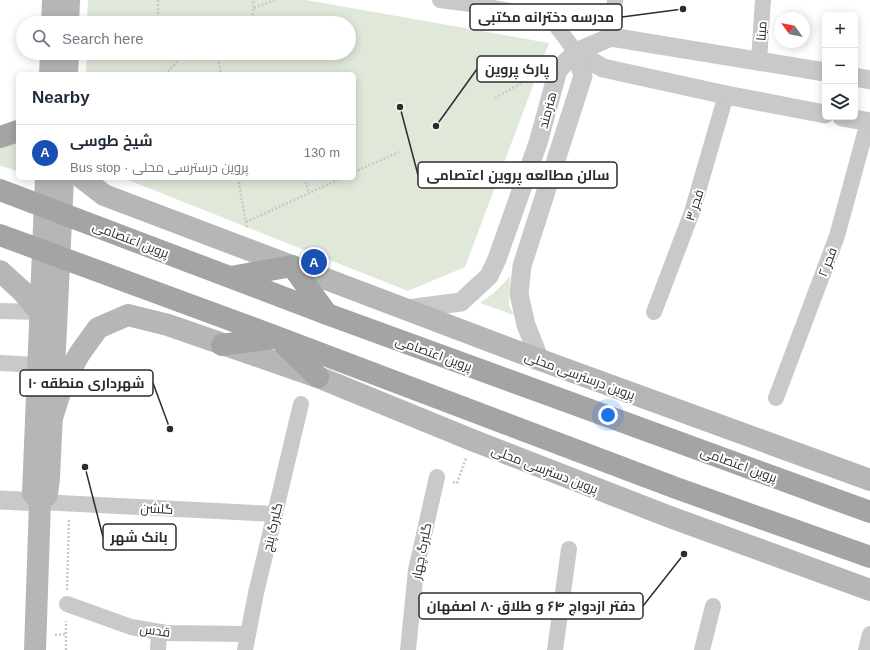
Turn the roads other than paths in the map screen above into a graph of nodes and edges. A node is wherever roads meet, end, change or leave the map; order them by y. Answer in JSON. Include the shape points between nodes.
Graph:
{"nodes":[{"id":1,"x":53,"y":0,"type":"edge"},
{"id":2,"x":69,"y":0,"type":"edge"},
{"id":3,"x":440,"y":0,"type":"edge"},
{"id":4,"x":615,"y":0,"type":"edge"},
{"id":5,"x":763,"y":0,"type":"edge"},
{"id":6,"x":478,"y":2,"type":"edge"},
{"id":7,"x":52,"y":16,"type":"edge"},
{"id":8,"x":68,"y":16,"type":"edge"},
{"id":9,"x":611,"y":38,"type":"junction"},
{"id":10,"x":576,"y":52,"type":"junction"},
{"id":11,"x":51,"y":60,"type":"edge"},
{"id":12,"x":68,"y":60,"type":"edge"},
{"id":13,"x":759,"y":61,"type":"junction"},
{"id":14,"x":50,"y":72,"type":"edge"},
{"id":15,"x":67,"y":72,"type":"edge"},
{"id":16,"x":822,"y":72,"type":"edge"},
{"id":17,"x":858,"y":78,"type":"edge"},
{"id":18,"x":870,"y":80,"type":"edge"},
{"id":19,"x":726,"y":95,"type":"junction"},
{"id":20,"x":822,"y":113,"type":"edge"},
{"id":21,"x":858,"y":120,"type":"edge"},
{"id":22,"x":869,"y":122,"type":"edge"},
{"id":23,"x":16,"y":132,"type":"edge"},
{"id":24,"x":0,"y":137,"type":"edge"},
{"id":25,"x":46,"y":180,"type":"edge"},
{"id":26,"x":62,"y":180,"type":"edge"},
{"id":27,"x":85,"y":180,"type":"edge"},
{"id":28,"x":0,"y":190,"type":"edge"},
{"id":29,"x":53,"y":209,"type":"junction"},
{"id":30,"x":0,"y":235,"type":"edge"},
{"id":31,"x":51,"y":254,"type":"junction"},
{"id":32,"x":497,"y":259,"type":"junction"},
{"id":33,"x":292,"y":266,"type":"junction"},
{"id":34,"x":522,"y":266,"type":"junction"},
{"id":35,"x":0,"y":271,"type":"edge"},
{"id":36,"x":231,"y":277,"type":"junction"},
{"id":37,"x":407,"y":309,"type":"junction"},
{"id":38,"x":0,"y":310,"type":"edge"},
{"id":39,"x":40,"y":312,"type":"junction"},
{"id":40,"x":654,"y":312,"type":"dead end"},
{"id":41,"x":327,"y":314,"type":"junction"},
{"id":42,"x":277,"y":338,"type":"junction"},
{"id":43,"x":222,"y":345,"type":"junction"},
{"id":44,"x":540,"y":360,"type":"junction"},
{"id":45,"x":0,"y":363,"type":"edge"},
{"id":46,"x":38,"y":364,"type":"junction"},
{"id":47,"x":318,"y":377,"type":"junction"},
{"id":48,"x":776,"y":398,"type":"dead end"},
{"id":49,"x":301,"y":404,"type":"dead end"},
{"id":50,"x":52,"y":418,"type":"junction"},
{"id":51,"x":437,"y":476,"type":"road end"},
{"id":52,"x":870,"y":480,"type":"edge"},
{"id":53,"x":0,"y":500,"type":"edge"},
{"id":54,"x":40,"y":502,"type":"junction"},
{"id":55,"x":870,"y":512,"type":"edge"},
{"id":56,"x":275,"y":514,"type":"junction"},
{"id":57,"x":569,"y":549,"type":"dead end"},
{"id":58,"x":870,"y":557,"type":"edge"},
{"id":59,"x":870,"y":590,"type":"edge"},
{"id":60,"x":67,"y":604,"type":"road end"},
{"id":61,"x":713,"y":606,"type":"dead end"},
{"id":62,"x":159,"y":632,"type":"junction"},
{"id":63,"x":248,"y":634,"type":"junction"},
{"id":64,"x":870,"y":634,"type":"edge"},
{"id":65,"x":35,"y":650,"type":"edge"},
{"id":66,"x":158,"y":650,"type":"edge"},
{"id":67,"x":245,"y":650,"type":"edge"},
{"id":68,"x":408,"y":650,"type":"edge"},
{"id":69,"x":555,"y":650,"type":"edge"},
{"id":70,"x":702,"y":650,"type":"edge"},
{"id":71,"x":866,"y":650,"type":"edge"}],
"edges":[{"from":1,"to":7,"type":"main road"},
{"from":2,"to":8,"type":"main road"},
{"from":3,"to":6,"type":"street"},
{"from":4,"to":9,"type":"street"},
{"from":5,"to":13,"type":"street","name":"مینا"},
{"from":6,"to":10,"type":"street","via":[[551,19]]},
{"from":9,"to":10,"type":"street"},
{"from":9,"to":13,"type":"street"},
{"from":10,"to":19,"type":"street","via":[[603,68]]},
{"from":10,"to":32,"type":"street","name":"هنرمند","via":[[558,70],[538,144]]},
{"from":10,"to":34,"type":"street","name":"هنرمند","via":[[582,76]]},
{"from":11,"to":14,"type":"main road"},
{"from":12,"to":15,"type":"main road"},
{"from":13,"to":16,"type":"street"},
{"from":17,"to":18,"type":"street"},
{"from":19,"to":20,"type":"street"},
{"from":19,"to":40,"type":"street","name":"فجر ۳","via":[[692,212]]},
{"from":21,"to":22,"type":"street"},
{"from":22,"to":48,"type":"street","name":"فجر ۲","via":[[837,236]]},
{"from":23,"to":24,"type":"main road"},
{"from":25,"to":29,"type":"main road"},
{"from":26,"to":29,"type":"main road"},
{"from":27,"to":33,"type":"main road","name":"پروین درسترسی محلی","via":[[104,195]]},
{"from":28,"to":29,"type":"main road","name":"پروین اعتصامی"},
{"from":29,"to":31,"type":"main road"},
{"from":29,"to":36,"type":"main road","name":"پروین اعتصامی"},
{"from":30,"to":31,"type":"main road"},
{"from":31,"to":39,"type":"main road"},
{"from":31,"to":42,"type":"main road"},
{"from":31,"to":50,"type":"main road"},
{"from":32,"to":34,"type":"street"},
{"from":32,"to":37,"type":"street","name":"هنرمند","via":[[489,276],[461,302]]},
{"from":33,"to":36,"type":"main road"},
{"from":33,"to":37,"type":"main road","name":"پروین درسترسی محلی"},
{"from":33,"to":41,"type":"main road"},
{"from":34,"to":44,"type":"street","name":"هنرمند","via":[[519,294],[526,325]]},
{"from":35,"to":39,"type":"main road"},
{"from":36,"to":41,"type":"main road","name":"پروین اعتصامی"},
{"from":37,"to":44,"type":"main road","name":"پروین درسترسی محلی"},
{"from":38,"to":39,"type":"street"},
{"from":39,"to":46,"type":"main road"},
{"from":41,"to":55,"type":"main road","name":"پروین اعتصامی"},
{"from":42,"to":43,"type":"main road"},
{"from":42,"to":47,"type":"main road"},
{"from":42,"to":58,"type":"main road","via":[[676,488]]},
{"from":43,"to":47,"type":"main road","name":"پروین دسترسی محلی"},
{"from":43,"to":50,"type":"main road","name":"پروین دسترسی محلی","via":[[168,325],[128,315],[122,317],[98,328],[93,334],[64,383]]},
{"from":44,"to":52,"type":"main road","name":"پروین درسترسی محلی"},
{"from":45,"to":46,"type":"street"},
{"from":46,"to":54,"type":"main road","via":[[33,493]]},
{"from":47,"to":59,"type":"main road","name":"پروین دسترسی محلی","via":[[670,517]]},
{"from":49,"to":56,"type":"street","name":"گلبرگ پنج"},
{"from":50,"to":54,"type":"main road","via":[[47,495]]},
{"from":51,"to":68,"type":"street","name":"گلبرگ چهار","via":[[416,570]]},
{"from":53,"to":54,"type":"street"},
{"from":54,"to":56,"type":"street","name":"گلشن"},
{"from":54,"to":65,"type":"main road"},
{"from":56,"to":63,"type":"street","name":"گلبرگ پنج"},
{"from":57,"to":69,"type":"street"},
{"from":60,"to":62,"type":"street","name":"قدس","via":[[131,627]]},
{"from":61,"to":70,"type":"street"},
{"from":62,"to":63,"type":"street","name":"قدس"},
{"from":62,"to":66,"type":"street"},
{"from":63,"to":67,"type":"street","name":"گلبرگ پنج"},
{"from":64,"to":71,"type":"street"}]}
